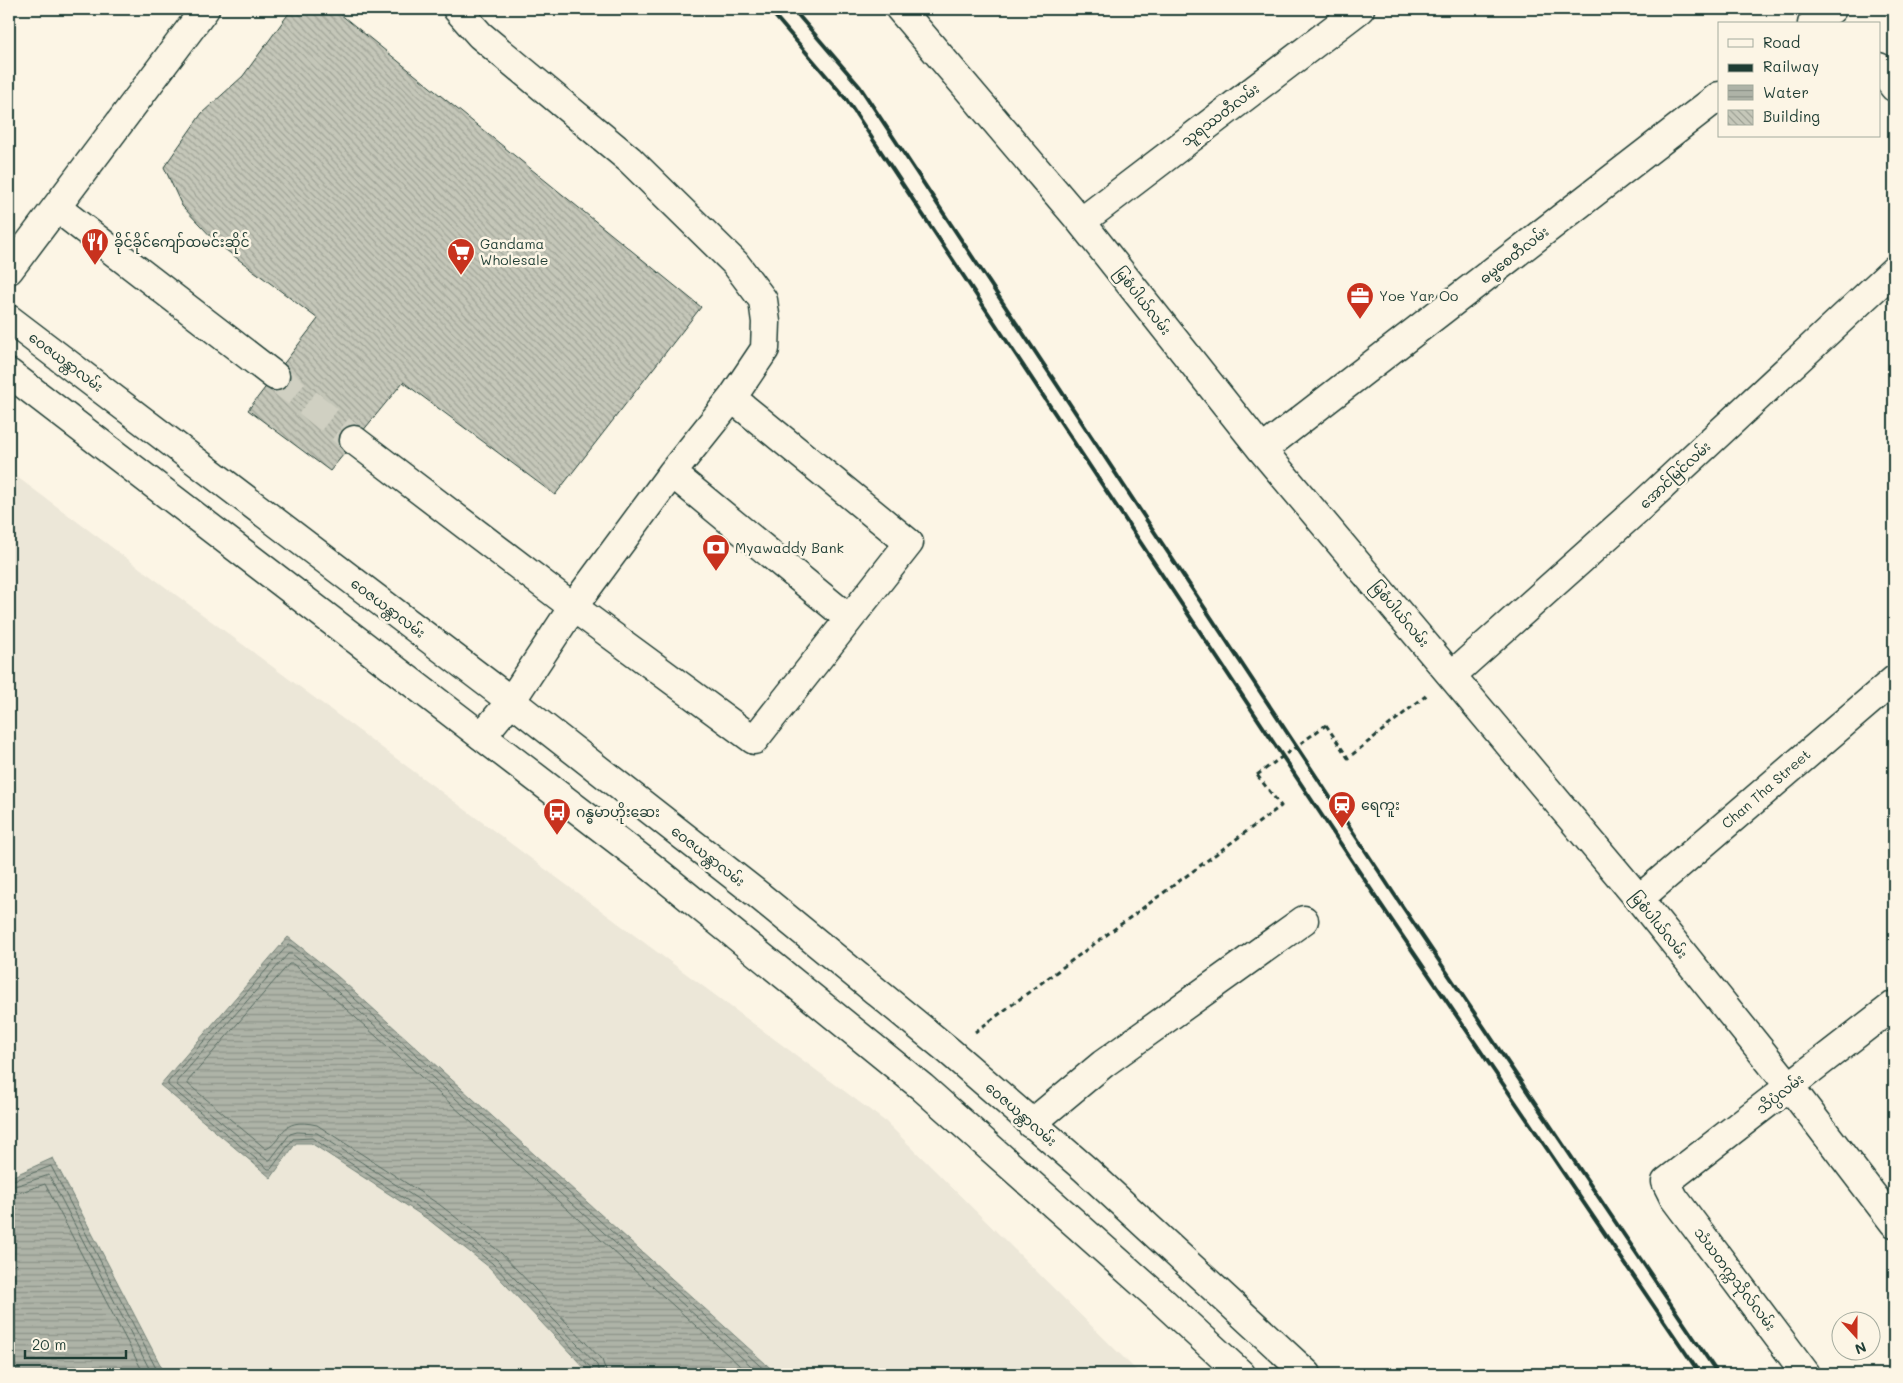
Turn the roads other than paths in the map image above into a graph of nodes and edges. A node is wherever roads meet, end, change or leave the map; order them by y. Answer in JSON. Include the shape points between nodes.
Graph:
{"nodes":[{"id":1,"x":205,"y":9,"type":"edge"},
{"id":2,"x":457,"y":9,"type":"edge"},
{"id":3,"x":900,"y":9,"type":"edge"},
{"id":4,"x":1360,"y":9,"type":"edge"},
{"id":5,"x":1833,"y":9,"type":"edge"},
{"id":6,"x":1815,"y":22,"type":"edge"},
{"id":7,"x":1844,"y":22,"type":"edge"},
{"id":8,"x":1880,"y":69,"type":"edge"},
{"id":9,"x":1894,"y":88,"type":"edge"},
{"id":10,"x":1718,"y":97,"type":"edge"},
{"id":11,"x":57,"y":208,"type":"junction"},
{"id":12,"x":1081,"y":222,"type":"junction"},
{"id":13,"x":9,"y":270,"type":"edge"},
{"id":14,"x":1894,"y":270,"type":"edge"},
{"id":15,"x":9,"y":319,"type":"edge"},
{"id":16,"x":9,"y":373,"type":"edge"},
{"id":17,"x":275,"y":376,"type":"tunnel mouth"},
{"id":18,"x":732,"y":398,"type":"junction"},
{"id":19,"x":354,"y":440,"type":"tunnel mouth"},
{"id":20,"x":1262,"y":450,"type":"junction"},
{"id":21,"x":672,"y":473,"type":"junction"},
{"id":22,"x":573,"y":607,"type":"junction"},
{"id":23,"x":848,"y":618,"type":"junction"},
{"id":24,"x":1452,"y":675,"type":"junction"},
{"id":25,"x":1894,"y":680,"type":"edge"},
{"id":26,"x":511,"y":702,"type":"junction"},
{"id":27,"x":482,"y":736,"type":"junction"},
{"id":28,"x":1639,"y":899,"type":"junction"},
{"id":29,"x":1304,"y":920,"type":"dead end"},
{"id":30,"x":1894,"y":1005,"type":"edge"},
{"id":31,"x":1790,"y":1087,"type":"junction"},
{"id":32,"x":1031,"y":1124,"type":"junction"},
{"id":33,"x":1666,"y":1182,"type":"joint"},
{"id":34,"x":1894,"y":1223,"type":"edge"},
{"id":35,"x":1241,"y":1374,"type":"edge"},
{"id":36,"x":1307,"y":1374,"type":"edge"},
{"id":37,"x":1806,"y":1374,"type":"edge"}],
"edges":[{"from":1,"to":11,"type":"street"},
{"from":2,"to":18,"type":"street","via":[[480,35],[630,160],[734,263],[763,300],[765,349]]},
{"from":3,"to":12,"type":"street","name":"မြစံပါယ်လမ်း"},
{"from":4,"to":12,"type":"street","name":"သူရဿတီလမ်း"},
{"from":5,"to":6,"type":"street"},
{"from":5,"to":7,"type":"street"},
{"from":8,"to":9,"type":"street"},
{"from":10,"to":20,"type":"street","name":"ဓမ္မစေတီလမ်း"},
{"from":11,"to":13,"type":"street"},
{"from":11,"to":17,"type":"street"},
{"from":12,"to":20,"type":"street","name":"မြစံပါယ်လမ်း"},
{"from":14,"to":24,"type":"street","name":"အောင်မြင်လမ်း","via":[[1640,507]]},
{"from":15,"to":26,"type":"street","name":"ဝေဇယန္တာလမ်း"},
{"from":16,"to":27,"type":"street"},
{"from":18,"to":21,"type":"street"},
{"from":18,"to":23,"type":"street","via":[[909,543]]},
{"from":19,"to":22,"type":"street"},
{"from":20,"to":24,"type":"street","name":"မြစံပါယ်လမ်း"},
{"from":21,"to":22,"type":"street"},
{"from":21,"to":23,"type":"street"},
{"from":22,"to":23,"type":"street","via":[[754,740]]},
{"from":22,"to":26,"type":"street"},
{"from":24,"to":28,"type":"street","name":"မြစံပါယ်လမ်း"},
{"from":25,"to":28,"type":"street","name":"Chan Tha Street"},
{"from":26,"to":27,"type":"street"},
{"from":26,"to":32,"type":"street","name":"ဝေဇယန္တာလမ်း","via":[[756,893],[949,1051]]},
{"from":27,"to":35,"type":"street","via":[[643,860],[922,1087]]},
{"from":28,"to":31,"type":"street","name":"မြစံပါယ်လမ်း"},
{"from":29,"to":32,"type":"street","via":[[1103,1064]]},
{"from":30,"to":31,"type":"street","name":"သိပ္ပံလမ်း"},
{"from":31,"to":33,"type":"street","name":"သိပ္ပံလမ်း"},
{"from":31,"to":34,"type":"street","name":"မြစံပါယ်လမ်း"},
{"from":32,"to":36,"type":"street","name":"ဝေဇယန္တာလမ်း"},
{"from":33,"to":37,"type":"street","name":"သံဃတက္ကသိုလ်လမ်း","via":[[1674,1198]]}]}
